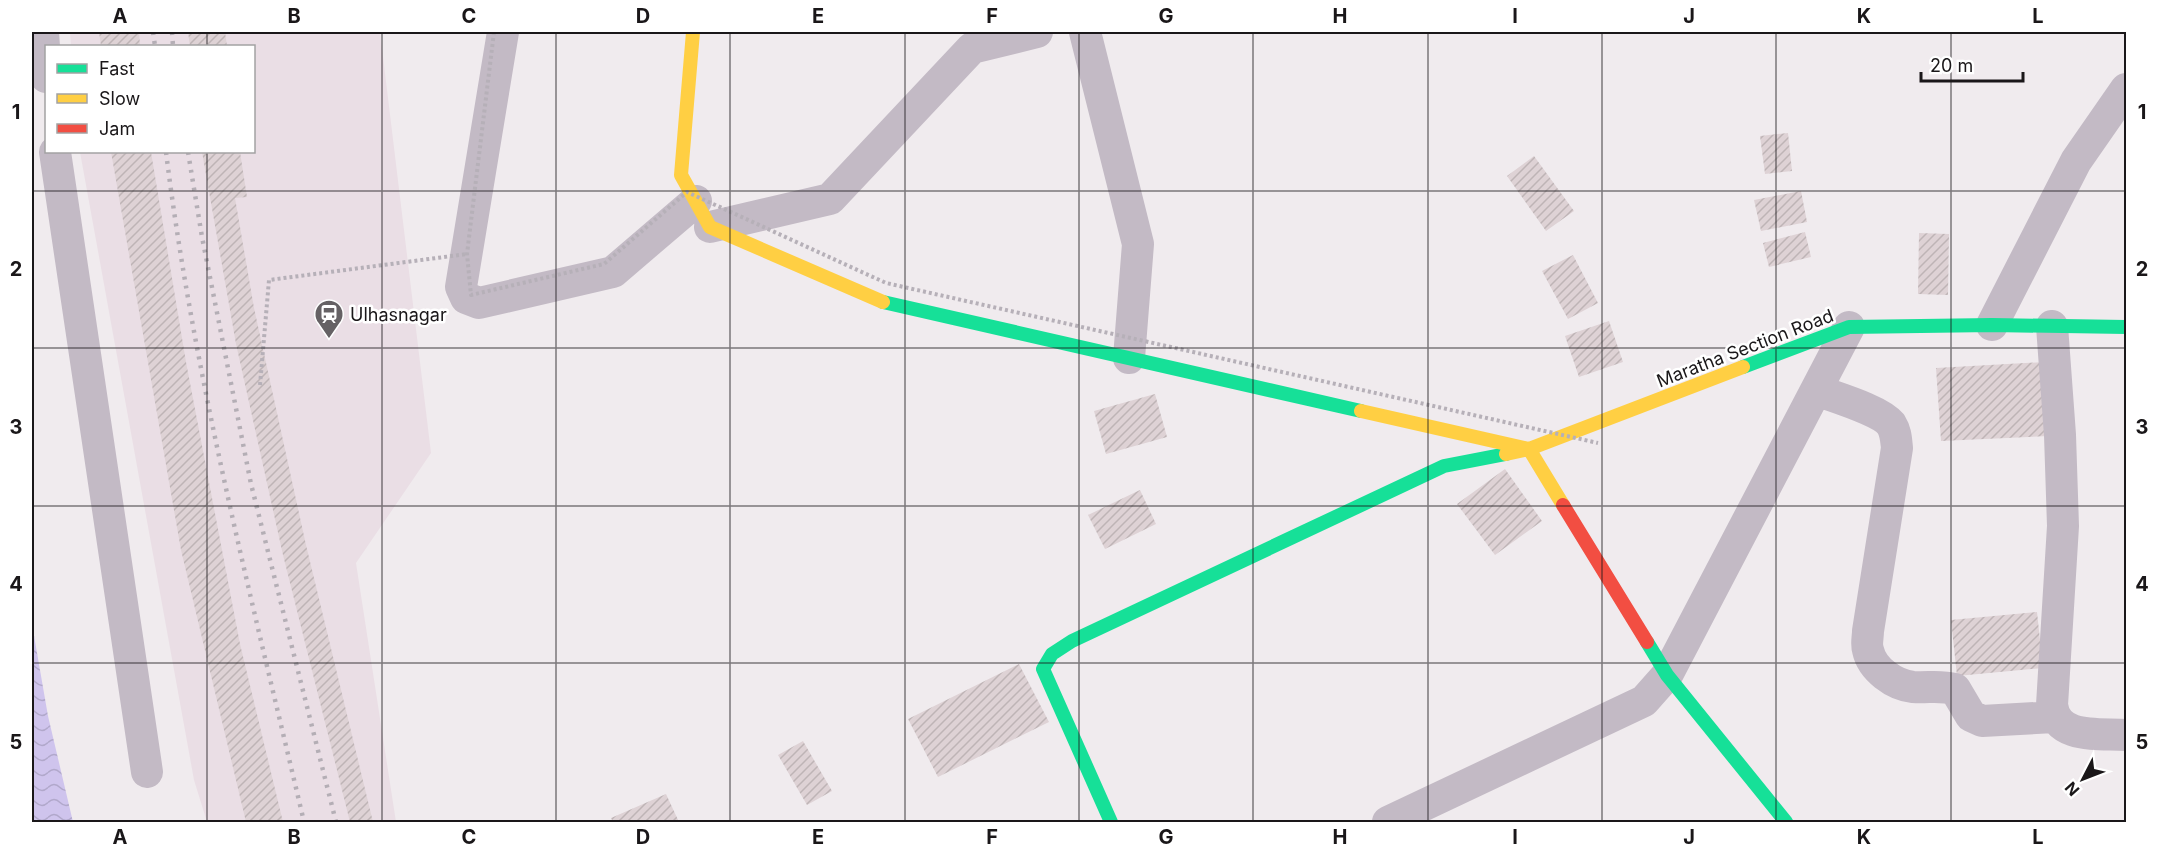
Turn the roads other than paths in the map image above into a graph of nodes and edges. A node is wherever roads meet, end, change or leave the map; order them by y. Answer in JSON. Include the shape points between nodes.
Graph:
{"nodes":[{"id":1,"x":43,"y":32,"type":"edge"},
{"id":2,"x":503,"y":32,"type":"edge"},
{"id":3,"x":693,"y":32,"type":"edge"},
{"id":4,"x":1036,"y":32,"type":"edge"},
{"id":5,"x":1085,"y":32,"type":"edge"},
{"id":6,"x":45,"y":62,"type":"edge"},
{"id":7,"x":2127,"y":89,"type":"edge"},
{"id":8,"x":55,"y":153,"type":"edge"},
{"id":9,"x":703,"y":214,"type":"junction"},
{"id":10,"x":1992,"y":325,"type":"junction"},
{"id":11,"x":2052,"y":326,"type":"junction"},
{"id":12,"x":1849,"y":327,"type":"junction"},
{"id":13,"x":2127,"y":327,"type":"edge"},
{"id":14,"x":1129,"y":358,"type":"junction"},
{"id":15,"x":1816,"y":390,"type":"junction"},
{"id":16,"x":1529,"y":449,"type":"junction"},
{"id":17,"x":1667,"y":675,"type":"junction"},
{"id":18,"x":2054,"y":717,"type":"junction"},
{"id":19,"x":2127,"y":735,"type":"edge"},
{"id":20,"x":147,"y":772,"type":"dead end"},
{"id":21,"x":1111,"y":822,"type":"edge"},
{"id":22,"x":1388,"y":822,"type":"edge"},
{"id":23,"x":1786,"y":822,"type":"edge"}],
"edges":[{"from":1,"to":6,"type":"street"},
{"from":2,"to":9,"type":"street","via":[[461,287],[466,298],[479,303],[613,272]]},
{"from":3,"to":9,"type":"street","via":[[681,175]]},
{"from":4,"to":9,"type":"street","via":[[972,48],[830,199]]},
{"from":5,"to":14,"type":"street","via":[[1138,244]]},
{"from":7,"to":10,"type":"street","via":[[2076,161]]},
{"from":8,"to":20,"type":"street"},
{"from":9,"to":14,"type":"street","via":[[887,304]]},
{"from":10,"to":11,"type":"street","name":"Maratha Section Road"},
{"from":10,"to":12,"type":"street","name":"Maratha Section Road"},
{"from":11,"to":13,"type":"street","name":"Maratha Section Road"},
{"from":11,"to":18,"type":"street","via":[[2063,526]]},
{"from":12,"to":15,"type":"street"},
{"from":12,"to":16,"type":"street","name":"Maratha Section Road"},
{"from":14,"to":16,"type":"street"},
{"from":15,"to":17,"type":"street"},
{"from":15,"to":18,"type":"street","via":[[1880,415],[1895,432],[1897,448],[1868,631],[1868,649],[1874,664],[1898,683],[1955,689],[1971,716],[1982,721]]},
{"from":16,"to":17,"type":"street"},
{"from":16,"to":21,"type":"street","name":"Maratha Section Road","via":[[1444,466],[1054,651],[1046,660],[1045,677]]},
{"from":17,"to":22,"type":"street","via":[[1644,701]]},
{"from":17,"to":23,"type":"street"},
{"from":18,"to":19,"type":"street","via":[[2073,731]]}]}
